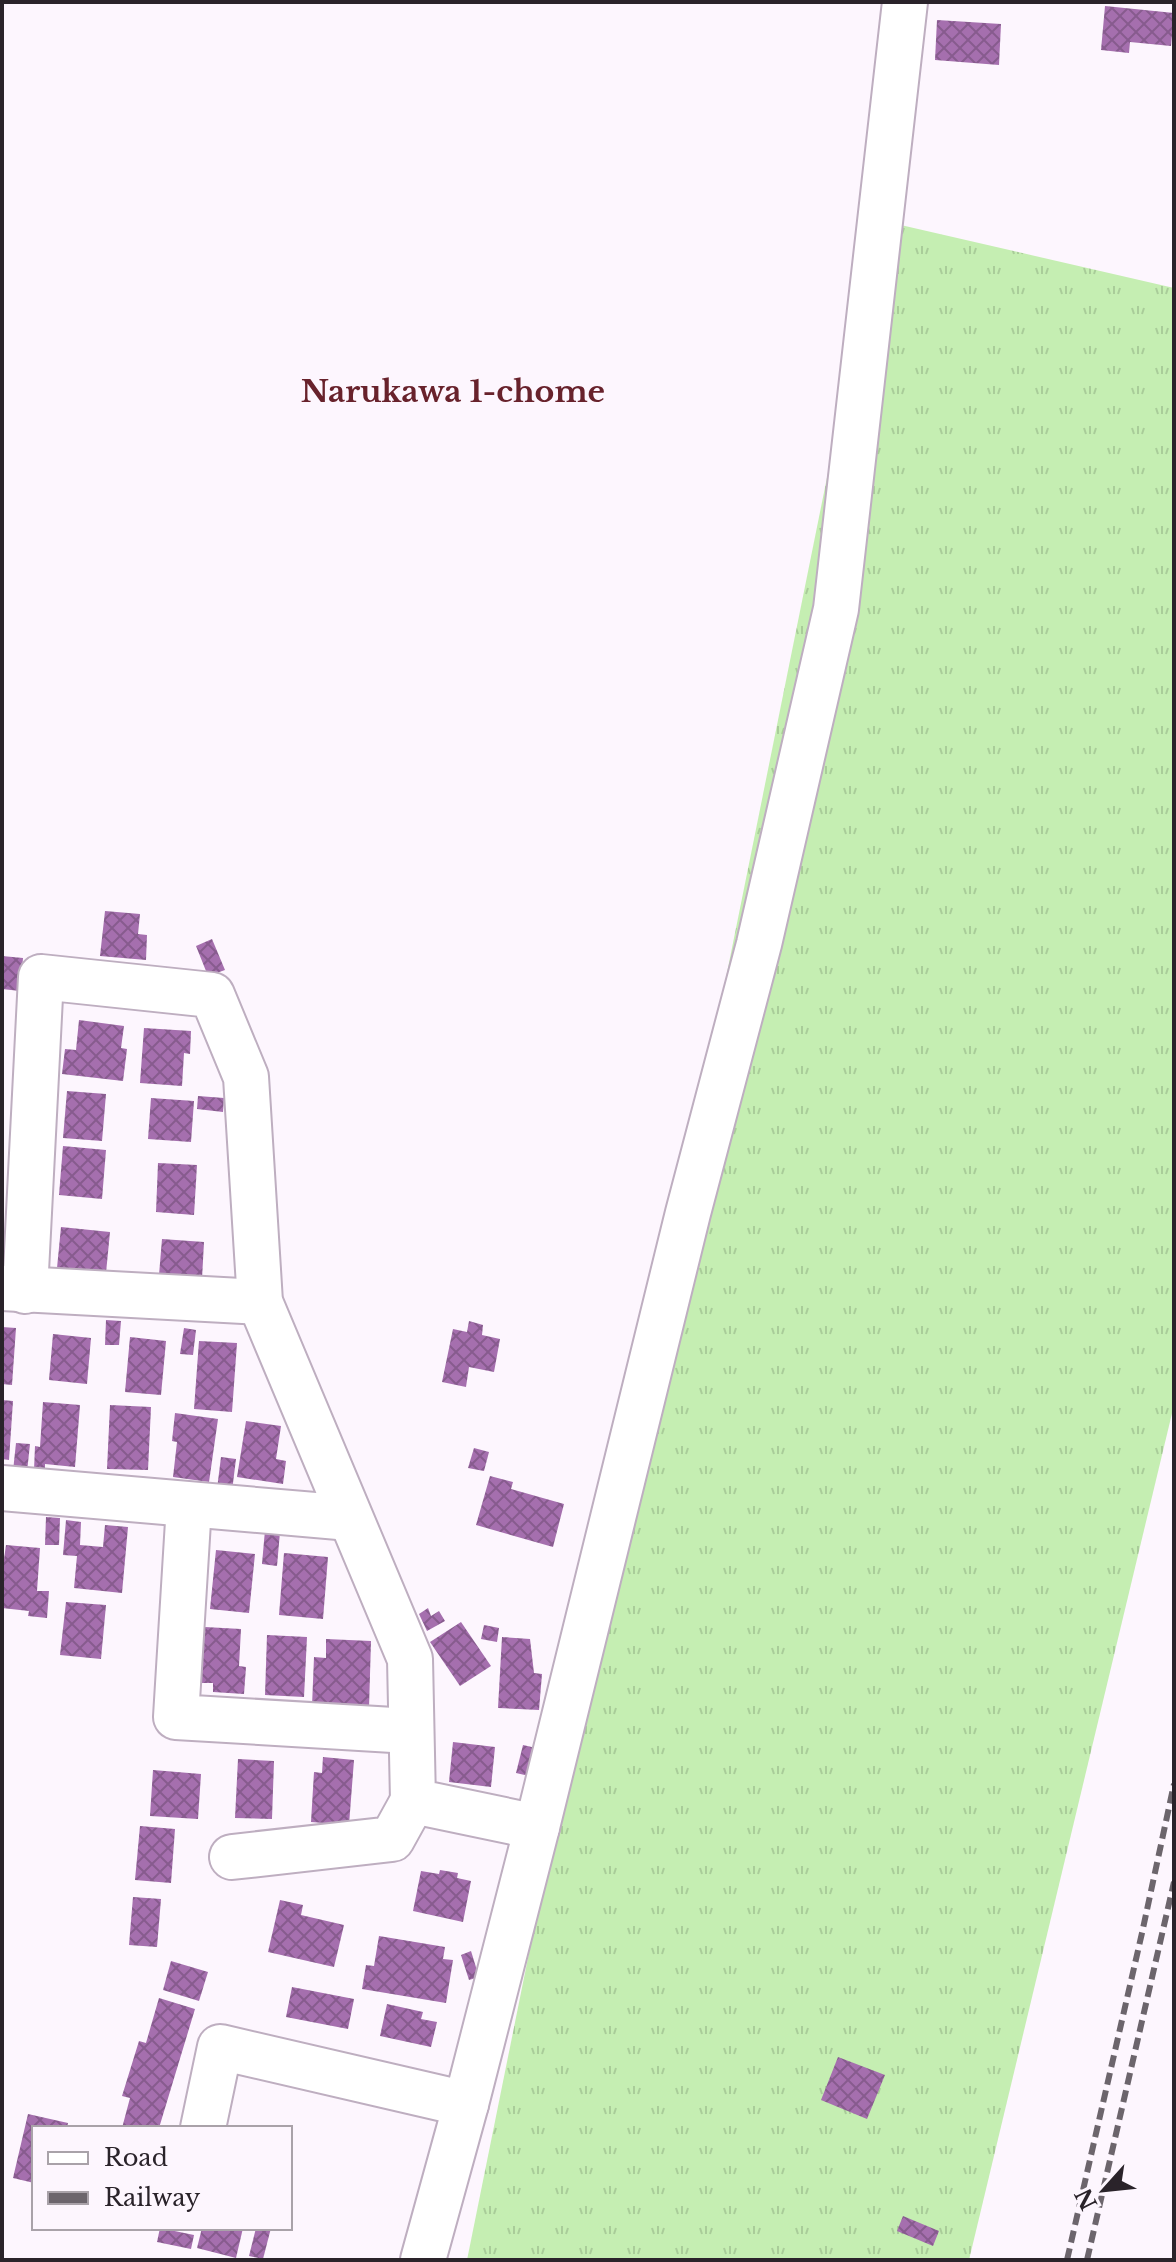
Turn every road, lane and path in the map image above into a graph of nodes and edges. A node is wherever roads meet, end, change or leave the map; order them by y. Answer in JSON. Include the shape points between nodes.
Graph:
{"nodes":[{"id":1,"x":905,"y":2,"type":"edge"},
{"id":2,"x":14,"y":1289,"type":"edge"},
{"id":3,"x":260,"y":1302,"type":"junction"},
{"id":4,"x":2,"y":1488,"type":"edge"},
{"id":5,"x":189,"y":1505,"type":"junction"},
{"id":6,"x":350,"y":1518,"type":"junction"},
{"id":7,"x":410,"y":1731,"type":"junction"},
{"id":8,"x":413,"y":1801,"type":"junction"},
{"id":9,"x":537,"y":1827,"type":"junction"},
{"id":10,"x":232,"y":1857,"type":"dead end"},
{"id":11,"x":466,"y":2104,"type":"junction"},
{"id":12,"x":203,"y":2126,"type":"edge"},
{"id":13,"x":423,"y":2260,"type":"edge"}],
"edges":[{"from":1,"to":9,"type":"street","via":[[836,609],[759,944]]},
{"from":2,"to":3,"type":"street"},
{"from":2,"to":3,"type":"street","via":[[41,977],[212,995],[246,1077]]},
{"from":3,"to":6,"type":"street"},
{"from":4,"to":5,"type":"street"},
{"from":5,"to":6,"type":"street"},
{"from":5,"to":7,"type":"street","via":[[176,1717]]},
{"from":6,"to":7,"type":"street","via":[[410,1659]]},
{"from":7,"to":8,"type":"street"},
{"from":8,"to":9,"type":"street"},
{"from":8,"to":10,"type":"street","via":[[392,1839]]},
{"from":9,"to":11,"type":"street"},
{"from":11,"to":12,"type":"street","via":[[220,2047]]},
{"from":11,"to":13,"type":"street"}]}
